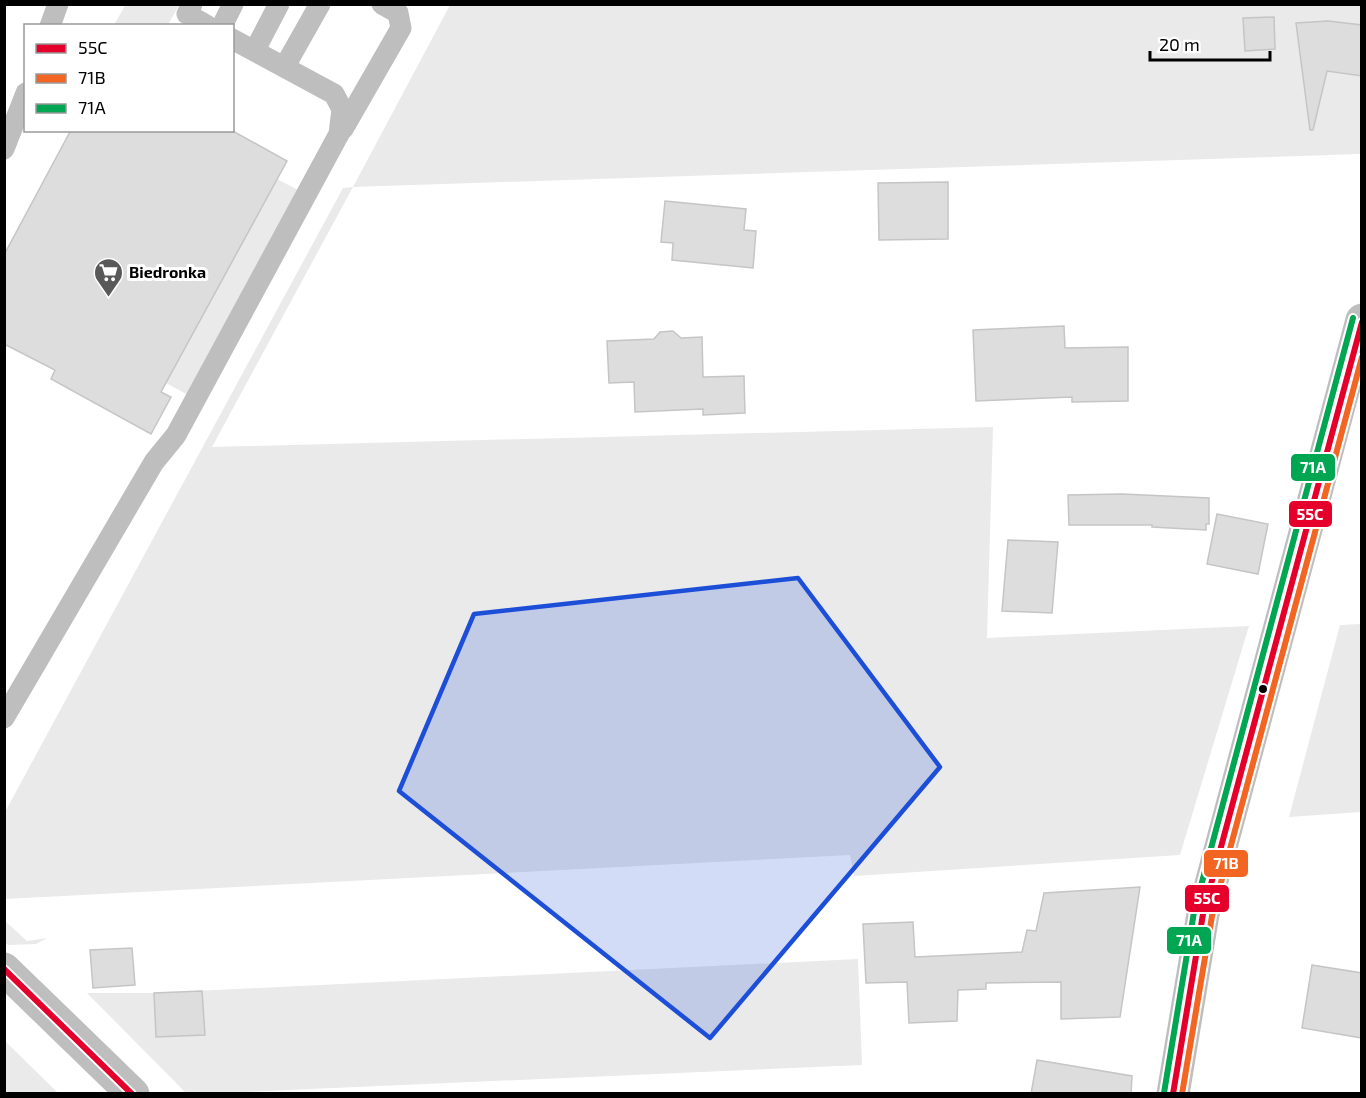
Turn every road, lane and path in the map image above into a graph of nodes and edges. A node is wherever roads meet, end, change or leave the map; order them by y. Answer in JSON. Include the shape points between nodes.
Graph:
{"nodes":[{"id":1,"x":58,"y":4,"type":"edge"},
{"id":2,"x":192,"y":4,"type":"edge"},
{"id":3,"x":234,"y":4,"type":"edge"},
{"id":4,"x":279,"y":4,"type":"edge"},
{"id":5,"x":320,"y":4,"type":"edge"},
{"id":6,"x":382,"y":4,"type":"edge"},
{"id":7,"x":51,"y":24,"type":"edge"},
{"id":8,"x":204,"y":24,"type":"edge"},
{"id":9,"x":223,"y":24,"type":"edge"},
{"id":10,"x":234,"y":40,"type":"edge"},
{"id":11,"x":255,"y":50,"type":"junction"},
{"id":12,"x":285,"y":66,"type":"junction"},
{"id":13,"x":24,"y":98,"type":"edge"},
{"id":14,"x":338,"y":137,"type":"junction"},
{"id":15,"x":4,"y":149,"type":"edge"},
{"id":16,"x":1362,"y":320,"type":"edge"},
{"id":17,"x":4,"y":718,"type":"edge"},
{"id":18,"x":4,"y":969,"type":"edge"},
{"id":19,"x":133,"y":1094,"type":"edge"},
{"id":20,"x":1173,"y":1094,"type":"edge"}],
"edges":[{"from":1,"to":7,"type":"lane"},
{"from":2,"to":8,"type":"lane","via":[[187,14]]},
{"from":3,"to":9,"type":"lane"},
{"from":4,"to":11,"type":"lane"},
{"from":5,"to":12,"type":"lane"},
{"from":6,"to":14,"type":"lane","via":[[398,13],[401,28]]},
{"from":10,"to":11,"type":"lane"},
{"from":11,"to":12,"type":"lane"},
{"from":12,"to":14,"type":"lane","via":[[336,96],[342,109]]},
{"from":13,"to":15,"type":"lane"},
{"from":14,"to":17,"type":"lane","via":[[176,435],[154,462]]},
{"from":16,"to":20,"type":"street","via":[[1203,914]]},
{"from":18,"to":19,"type":"street"}]}
